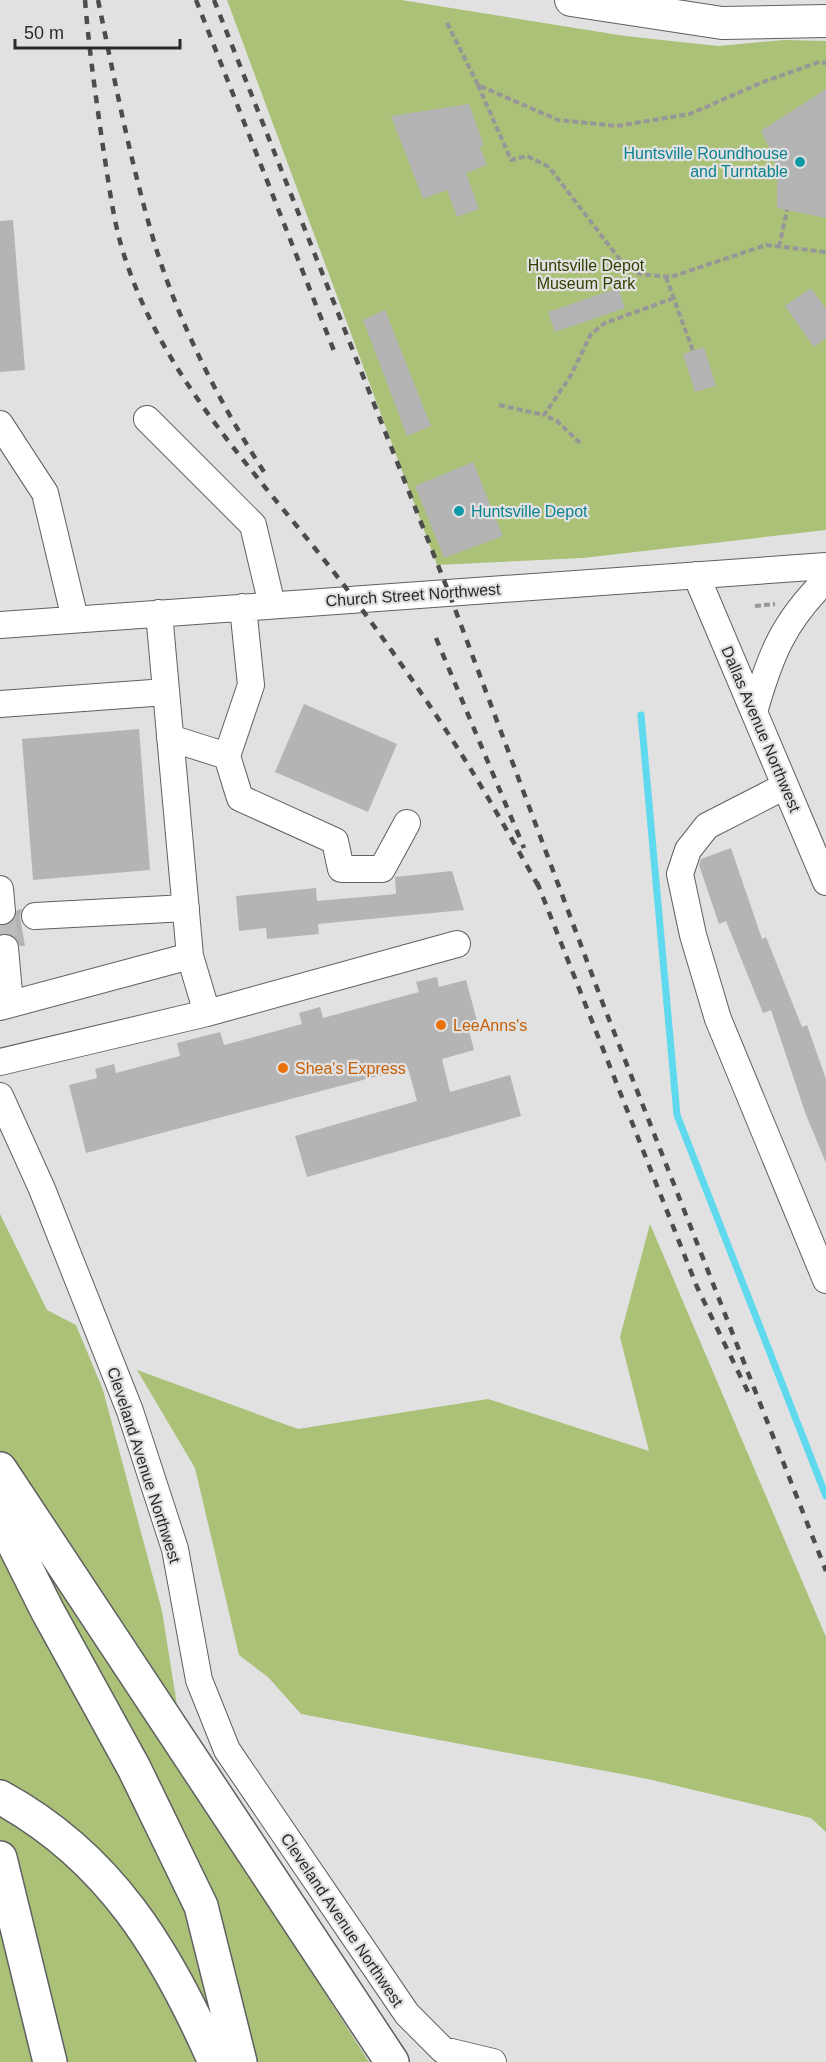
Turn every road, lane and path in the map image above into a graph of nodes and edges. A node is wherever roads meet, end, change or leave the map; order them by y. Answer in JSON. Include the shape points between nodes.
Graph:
{"nodes":[{"id":1,"x":571,"y":0,"type":"edge"},
{"id":2,"x":826,"y":21,"type":"edge"},
{"id":3,"x":447,"y":23,"type":"dead end"},
{"id":4,"x":826,"y":63,"type":"edge"},
{"id":5,"x":478,"y":85,"type":"junction"},
{"id":6,"x":787,"y":210,"type":"dead end"},
{"id":7,"x":779,"y":247,"type":"junction"},
{"id":8,"x":826,"y":252,"type":"edge"},
{"id":9,"x":666,"y":277,"type":"junction"},
{"id":10,"x":674,"y":297,"type":"junction"},
{"id":11,"x":693,"y":351,"type":"dead end"},
{"id":12,"x":499,"y":405,"type":"dead end"},
{"id":13,"x":544,"y":415,"type":"junction"},
{"id":14,"x":147,"y":419,"type":"dead end"},
{"id":15,"x":0,"y":424,"type":"edge"},
{"id":16,"x":579,"y":443,"type":"dead end"},
{"id":17,"x":826,"y":566,"type":"edge"},
{"id":18,"x":696,"y":575,"type":"junction"},
{"id":19,"x":826,"y":580,"type":"edge"},
{"id":20,"x":272,"y":605,"type":"junction"},
{"id":21,"x":243,"y":608,"type":"junction"},
{"id":22,"x":159,"y":613,"type":"junction"},
{"id":23,"x":75,"y":619,"type":"junction"},
{"id":24,"x":0,"y":625,"type":"edge"},
{"id":25,"x":166,"y":692,"type":"junction"},
{"id":26,"x":0,"y":704,"type":"edge"},
{"id":27,"x":754,"y":712,"type":"junction"},
{"id":28,"x":170,"y":738,"type":"junction"},
{"id":29,"x":227,"y":756,"type":"junction"},
{"id":30,"x":785,"y":786,"type":"junction"},
{"id":31,"x":407,"y":824,"type":"dead end"},
{"id":32,"x":826,"y":882,"type":"edge"},
{"id":33,"x":186,"y":908,"type":"junction"},
{"id":34,"x":35,"y":916,"type":"dead end"},
{"id":35,"x":458,"y":944,"type":"dead end"},
{"id":36,"x":5,"y":948,"type":"dead end"},
{"id":37,"x":190,"y":956,"type":"junction"},
{"id":38,"x":5,"y":1005,"type":"edge"},
{"id":39,"x":207,"y":1013,"type":"junction"},
{"id":40,"x":0,"y":1062,"type":"edge"},
{"id":41,"x":0,"y":1096,"type":"edge"},
{"id":42,"x":826,"y":1280,"type":"edge"},
{"id":43,"x":0,"y":1469,"type":"edge"},
{"id":44,"x":0,"y":1516,"type":"edge"},
{"id":45,"x":0,"y":1797,"type":"edge"},
{"id":46,"x":0,"y":1858,"type":"edge"},
{"id":47,"x":50,"y":2062,"type":"edge"},
{"id":48,"x":214,"y":2062,"type":"edge"},
{"id":49,"x":240,"y":2062,"type":"edge"},
{"id":50,"x":392,"y":2062,"type":"edge"},
{"id":51,"x":493,"y":2062,"type":"edge"}],
"edges":[{"from":1,"to":2,"type":"main road","via":[[722,23]]},
{"from":3,"to":5,"type":"path"},
{"from":4,"to":5,"type":"path","via":[[763,82],[690,114],[617,126],[558,120]]},
{"from":5,"to":9,"type":"path","via":[[511,160],[526,156],[549,166],[624,265],[640,274]]},
{"from":6,"to":7,"type":"path"},
{"from":7,"to":8,"type":"path"},
{"from":7,"to":9,"type":"path","via":[[756,247]]},
{"from":9,"to":10,"type":"path"},
{"from":10,"to":11,"type":"path"},
{"from":10,"to":13,"type":"path","via":[[605,323],[591,334],[570,377]]},
{"from":12,"to":13,"type":"path"},
{"from":13,"to":16,"type":"path","via":[[557,421]]},
{"from":14,"to":20,"type":"street","via":[[253,525]]},
{"from":15,"to":23,"type":"street","via":[[45,493]]},
{"from":17,"to":18,"type":"street","name":"Church Street Northwest"},
{"from":18,"to":20,"type":"street","name":"Church Street Northwest"},
{"from":18,"to":27,"type":"street","name":"Dallas Avenue Northwest"},
{"from":19,"to":27,"type":"street","via":[[779,638]]},
{"from":20,"to":21,"type":"street","name":"Church Street Northwest"},
{"from":21,"to":22,"type":"street","name":"Church Street Northwest"},
{"from":21,"to":29,"type":"street","via":[[251,685]]},
{"from":22,"to":23,"type":"street","name":"Church Street Northwest"},
{"from":22,"to":25,"type":"street"},
{"from":23,"to":24,"type":"street","name":"Church Street Northwest"},
{"from":25,"to":26,"type":"street"},
{"from":25,"to":28,"type":"street"},
{"from":27,"to":30,"type":"street","name":"Dallas Avenue Northwest"},
{"from":28,"to":29,"type":"street"},
{"from":28,"to":33,"type":"street"},
{"from":29,"to":31,"type":"street","via":[[240,798],[335,841],[341,868],[382,870]]},
{"from":30,"to":32,"type":"street","name":"Dallas Avenue Northwest"},
{"from":30,"to":42,"type":"street","via":[[707,826],[688,850],[680,874],[718,1019]]},
{"from":33,"to":34,"type":"street"},
{"from":33,"to":37,"type":"street"},
{"from":35,"to":39,"type":"street"},
{"from":36,"to":38,"type":"street"},
{"from":37,"to":38,"type":"street"},
{"from":37,"to":39,"type":"street"},
{"from":39,"to":40,"type":"street"},
{"from":41,"to":51,"type":"street","name":"Cleveland Avenue Northwest","via":[[42,1189],[130,1411],[175,1548],[199,1680],[226,1750],[407,2014],[443,2050]]},
{"from":43,"to":50,"type":"highway"},
{"from":44,"to":49,"type":"highway","via":[[134,1768],[201,1906]]},
{"from":45,"to":48,"type":"highway","via":[[40,1822],[108,1882],[178,1981]]},
{"from":46,"to":47,"type":"highway"}]}
